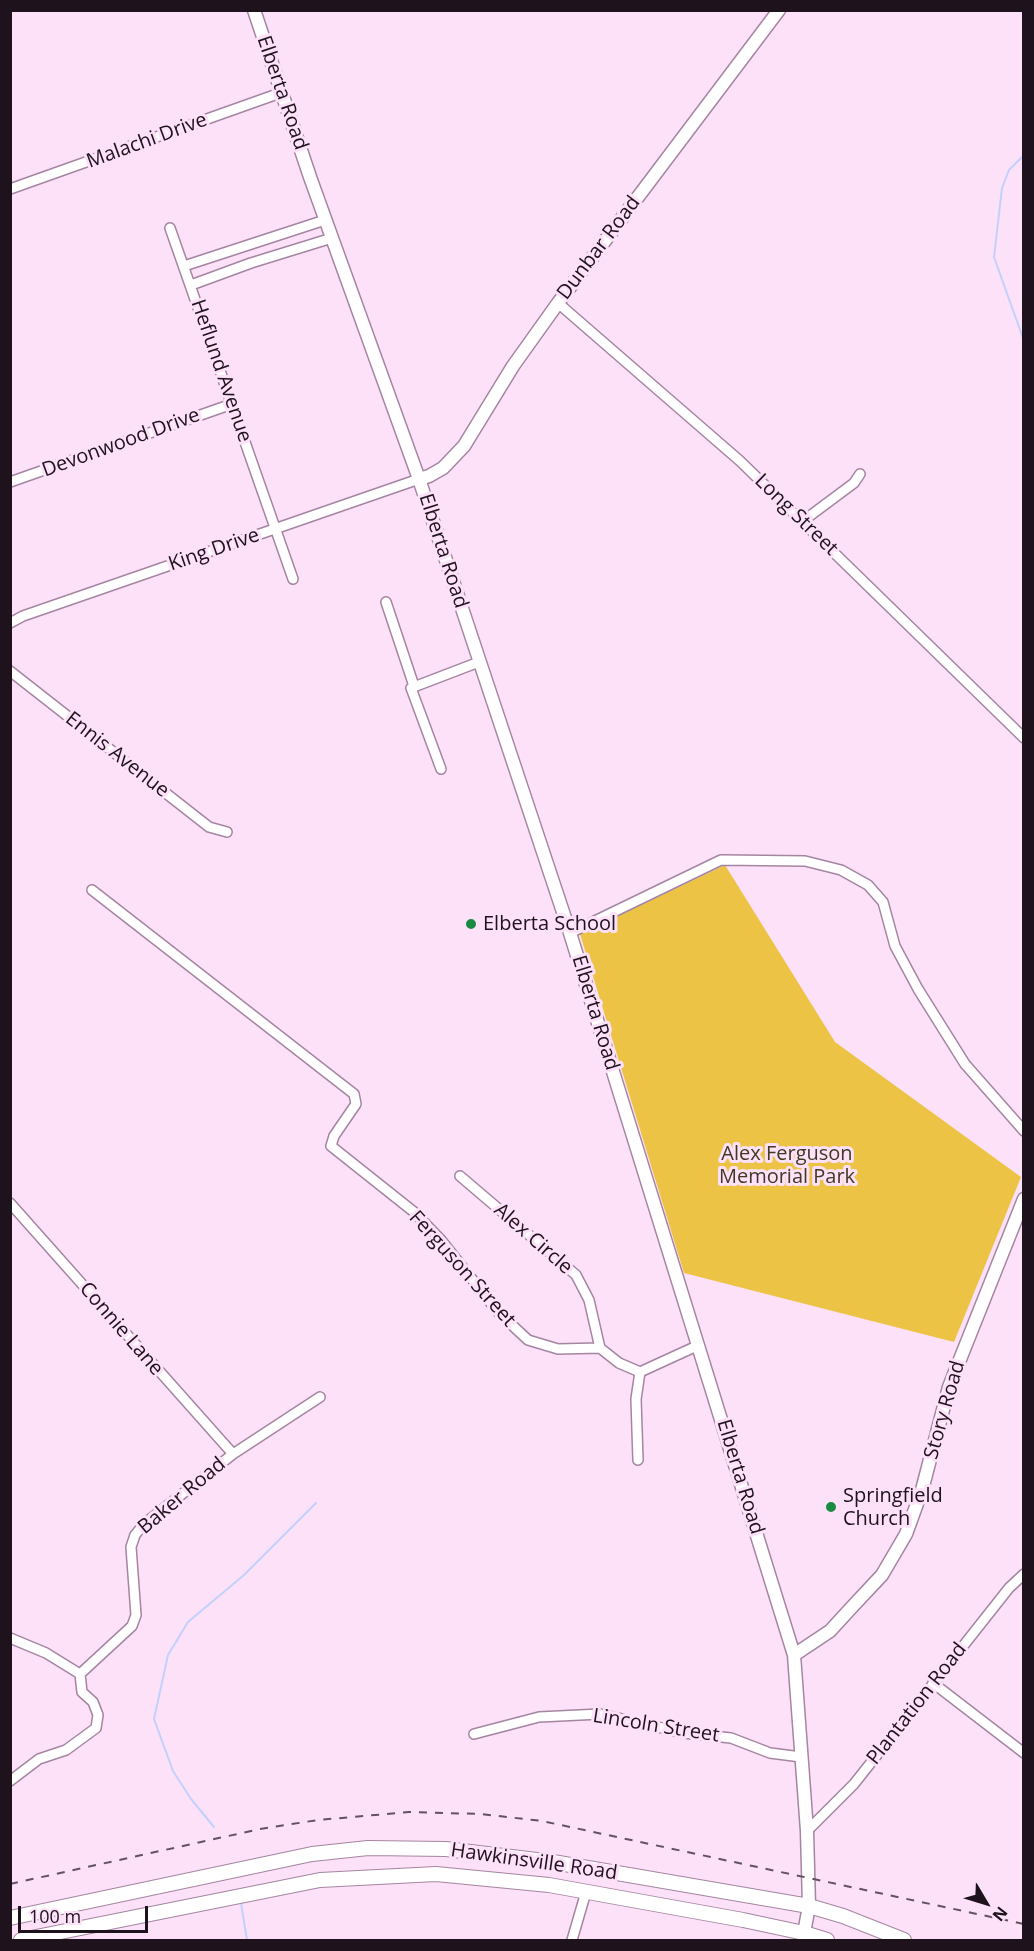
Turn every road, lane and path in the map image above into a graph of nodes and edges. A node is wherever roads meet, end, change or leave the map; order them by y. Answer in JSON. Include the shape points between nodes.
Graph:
{"nodes":[{"id":1,"x":254,"y":10,"type":"edge"},
{"id":2,"x":779,"y":10,"type":"edge"},
{"id":3,"x":283,"y":92,"type":"junction"},
{"id":4,"x":10,"y":189,"type":"edge"},
{"id":5,"x":326,"y":220,"type":"junction"},
{"id":6,"x":170,"y":228,"type":"dead end"},
{"id":7,"x":332,"y":238,"type":"junction"},
{"id":8,"x":184,"y":266,"type":"junction"},
{"id":9,"x":191,"y":285,"type":"junction"},
{"id":10,"x":558,"y":303,"type":"junction"},
{"id":11,"x":232,"y":404,"type":"junction"},
{"id":12,"x":860,"y":474,"type":"dead end"},
{"id":13,"x":418,"y":479,"type":"junction"},
{"id":14,"x":10,"y":482,"type":"edge"},
{"id":15,"x":803,"y":520,"type":"junction"},
{"id":16,"x":277,"y":529,"type":"junction"},
{"id":17,"x":292,"y":579,"type":"dead end"},
{"id":18,"x":386,"y":602,"type":"dead end"},
{"id":19,"x":10,"y":623,"type":"edge"},
{"id":20,"x":479,"y":662,"type":"junction"},
{"id":21,"x":10,"y":671,"type":"edge"},
{"id":22,"x":414,"y":686,"type":"junction"},
{"id":23,"x":1023,"y":738,"type":"edge"},
{"id":24,"x":441,"y":769,"type":"dead end"},
{"id":25,"x":228,"y":832,"type":"dead end"},
{"id":26,"x":92,"y":891,"type":"dead end"},
{"id":27,"x":570,"y":933,"type":"junction"},
{"id":28,"x":1023,"y":1131,"type":"edge"},
{"id":29,"x":460,"y":1176,"type":"dead end"},
{"id":30,"x":1023,"y":1199,"type":"edge"},
{"id":31,"x":10,"y":1203,"type":"edge"},
{"id":32,"x":699,"y":1346,"type":"junction"},
{"id":33,"x":600,"y":1348,"type":"junction"},
{"id":34,"x":640,"y":1372,"type":"junction"},
{"id":35,"x":320,"y":1397,"type":"dead end"},
{"id":36,"x":233,"y":1454,"type":"junction"},
{"id":37,"x":638,"y":1460,"type":"dead end"},
{"id":38,"x":1023,"y":1574,"type":"edge"},
{"id":39,"x":10,"y":1638,"type":"edge"},
{"id":40,"x":794,"y":1655,"type":"junction"},
{"id":41,"x":80,"y":1674,"type":"junction"},
{"id":42,"x":933,"y":1683,"type":"junction"},
{"id":43,"x":474,"y":1734,"type":"dead end"},
{"id":44,"x":1023,"y":1753,"type":"edge"},
{"id":45,"x":801,"y":1757,"type":"junction"},
{"id":46,"x":10,"y":1781,"type":"edge"},
{"id":47,"x":807,"y":1831,"type":"junction"},
{"id":48,"x":586,"y":1892,"type":"junction"},
{"id":49,"x":809,"y":1906,"type":"junction"},
{"id":50,"x":10,"y":1918,"type":"edge"},
{"id":51,"x":804,"y":1933,"type":"junction"},
{"id":52,"x":21,"y":1941,"type":"edge"},
{"id":53,"x":572,"y":1941,"type":"edge"},
{"id":54,"x":827,"y":1941,"type":"edge"},
{"id":55,"x":904,"y":1941,"type":"edge"}],
"edges":[{"from":1,"to":3,"type":"street","name":"Elberta Road"},
{"from":2,"to":10,"type":"street","name":"Dunbar Road"},
{"from":3,"to":4,"type":"street","name":"Malachi Drive"},
{"from":3,"to":5,"type":"street","name":"Elberta Road"},
{"from":5,"to":7,"type":"street","name":"Elberta Road"},
{"from":5,"to":8,"type":"street"},
{"from":6,"to":8,"type":"street"},
{"from":7,"to":9,"type":"street","name":"Heflund Avenue"},
{"from":7,"to":13,"type":"street","name":"Elberta Road"},
{"from":8,"to":9,"type":"street"},
{"from":9,"to":11,"type":"street","name":"Heflund Avenue"},
{"from":10,"to":13,"type":"street","name":"Dunbar Road","via":[[464,446],[443,468]]},
{"from":10,"to":15,"type":"street","name":"Long Street"},
{"from":11,"to":14,"type":"street","name":"Devonwood Drive"},
{"from":11,"to":16,"type":"street","name":"Heflund Avenue"},
{"from":12,"to":15,"type":"street","via":[[854,483]]},
{"from":13,"to":16,"type":"street","name":"King Drive"},
{"from":13,"to":20,"type":"street","name":"Elberta Road"},
{"from":15,"to":23,"type":"street","name":"Long Street"},
{"from":16,"to":17,"type":"street","name":"Heflund Avenue"},
{"from":16,"to":19,"type":"street","name":"King Drive"},
{"from":18,"to":22,"type":"street"},
{"from":20,"to":22,"type":"street"},
{"from":20,"to":27,"type":"street","name":"Elberta Road"},
{"from":21,"to":25,"type":"street","name":"Ennis Avenue","via":[[209,827]]},
{"from":22,"to":24,"type":"street","via":[[411,688]]},
{"from":26,"to":33,"type":"street","name":"Ferguson Street","via":[[354,1094],[356,1104],[331,1146],[414,1212],[513,1328],[544,1347]]},
{"from":27,"to":28,"type":"street","via":[[721,860],[806,861],[841,870],[868,885],[883,902],[895,946],[928,1007],[965,1064]]},
{"from":27,"to":32,"type":"street","name":"Elberta Road"},
{"from":29,"to":33,"type":"street","name":"Alex Circle","via":[[576,1275],[589,1300]]},
{"from":30,"to":40,"type":"street","name":"Story Road","via":[[949,1388],[906,1534],[867,1592],[830,1631]]},
{"from":31,"to":36,"type":"street","name":"Connie Lane"},
{"from":32,"to":34,"type":"street"},
{"from":32,"to":40,"type":"street","name":"Elberta Road"},
{"from":33,"to":34,"type":"street","via":[[619,1363]]},
{"from":34,"to":37,"type":"street","via":[[636,1399]]},
{"from":35,"to":36,"type":"street","name":"Baker Road"},
{"from":36,"to":41,"type":"street","name":"Baker Road","via":[[135,1535],[130,1565],[136,1615],[132,1626]]},
{"from":38,"to":42,"type":"street","name":"Plantation Road"},
{"from":39,"to":41,"type":"street","via":[[46,1653]]},
{"from":40,"to":45,"type":"street","name":"Elberta Road"},
{"from":41,"to":46,"type":"street","via":[[82,1692],[93,1702],[98,1715],[96,1728],[66,1750],[39,1759]]},
{"from":42,"to":44,"type":"street"},
{"from":42,"to":47,"type":"street","name":"Plantation Road","via":[[854,1784]]},
{"from":43,"to":45,"type":"street","name":"Lincoln Street","via":[[539,1717],[600,1714],[684,1733],[731,1738],[770,1753]]},
{"from":45,"to":47,"type":"street","name":"Elberta Road"},
{"from":47,"to":49,"type":"street","name":"Elberta Road"},
{"from":48,"to":51,"type":"main road","name":"Hawkinsville Road"},
{"from":48,"to":52,"type":"main road","name":"Hawkinsville Road","via":[[436,1874],[320,1880]]},
{"from":48,"to":53,"type":"street"},
{"from":49,"to":50,"type":"main road","name":"Hawkinsville Road","via":[[487,1852],[368,1848],[285,1859]]},
{"from":49,"to":51,"type":"street","name":"Elberta Road"},
{"from":49,"to":55,"type":"main road","name":"Hawkinsville Road"},
{"from":51,"to":54,"type":"main road","name":"Hawkinsville Road"}]}
